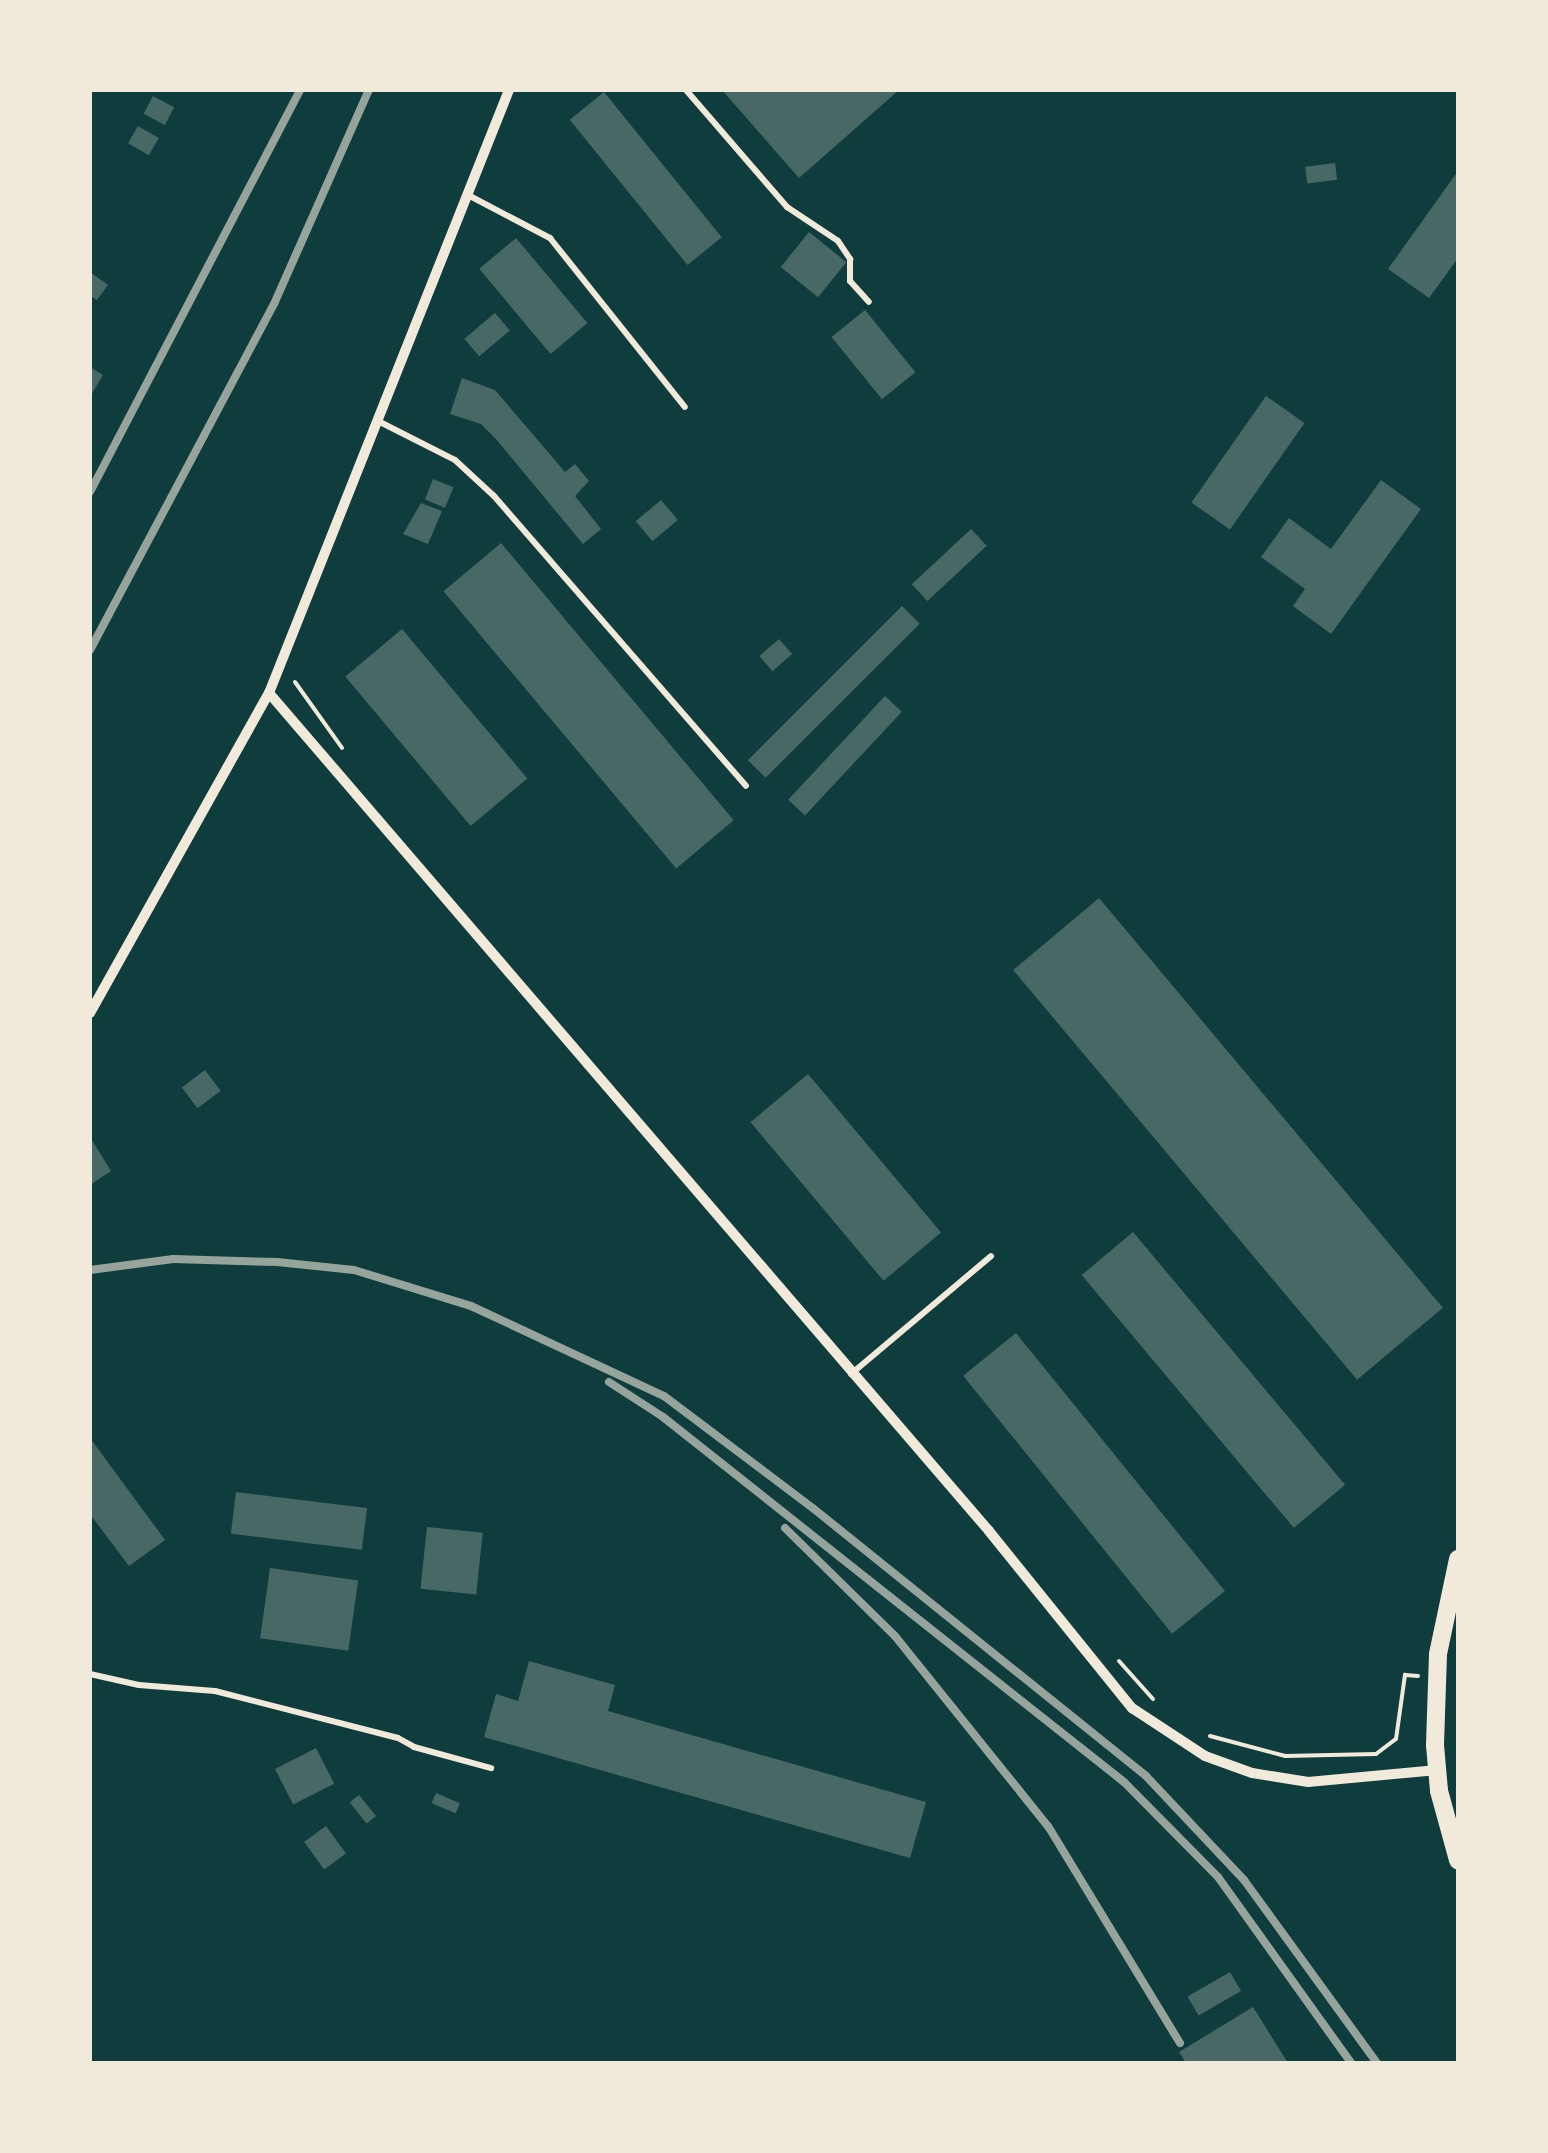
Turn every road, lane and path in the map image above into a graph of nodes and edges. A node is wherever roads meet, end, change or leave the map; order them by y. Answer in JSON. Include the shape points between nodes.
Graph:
{"nodes":[{"id":1,"x":509,"y":90,"type":"edge"},
{"id":2,"x":686,"y":90,"type":"edge"},
{"id":3,"x":468,"y":194,"type":"junction"},
{"id":4,"x":869,"y":302,"type":"dead end"},
{"id":5,"x":686,"y":407,"type":"dead end"},
{"id":6,"x":377,"y":420,"type":"junction"},
{"id":7,"x":295,"y":682,"type":"dead end"},
{"id":8,"x":269,"y":693,"type":"junction"},
{"id":9,"x":352,"y":762,"type":"dead end"},
{"id":10,"x":746,"y":786,"type":"dead end"},
{"id":11,"x":90,"y":1013,"type":"edge"},
{"id":12,"x":991,"y":1256,"type":"dead end"},
{"id":13,"x":850,"y":1374,"type":"junction"},
{"id":14,"x":1458,"y":1559,"type":"edge"},
{"id":15,"x":1109,"y":1649,"type":"dead end"},
{"id":16,"x":90,"y":1674,"type":"edge"},
{"id":17,"x":1438,"y":1678,"type":"junction"},
{"id":18,"x":1162,"y":1706,"type":"dead end"},
{"id":19,"x":1206,"y":1735,"type":"dead end"},
{"id":20,"x":492,"y":1768,"type":"dead end"},
{"id":21,"x":1437,"y":1770,"type":"junction"},
{"id":22,"x":1458,"y":1860,"type":"edge"}],
"edges":[{"from":1,"to":3,"type":"street"},
{"from":2,"to":4,"type":"lane","via":[[787,206],[838,241],[850,258],[850,281]]},
{"from":3,"to":5,"type":"lane","via":[[550,238]]},
{"from":3,"to":6,"type":"street"},
{"from":6,"to":8,"type":"street"},
{"from":6,"to":10,"type":"lane","via":[[454,460],[494,496]]},
{"from":7,"to":9,"type":"path"},
{"from":8,"to":11,"type":"street"},
{"from":8,"to":13,"type":"street"},
{"from":12,"to":13,"type":"lane"},
{"from":13,"to":21,"type":"street","via":[[1132,1708],[1205,1756],[1252,1772],[1308,1782]]},
{"from":14,"to":17,"type":"street"},
{"from":15,"to":18,"type":"path"},
{"from":16,"to":20,"type":"lane","via":[[215,1691]]},
{"from":17,"to":19,"type":"path","via":[[1405,1675],[1396,1740],[1376,1754],[1285,1756]]},
{"from":17,"to":21,"type":"street"},
{"from":21,"to":22,"type":"street"}]}
